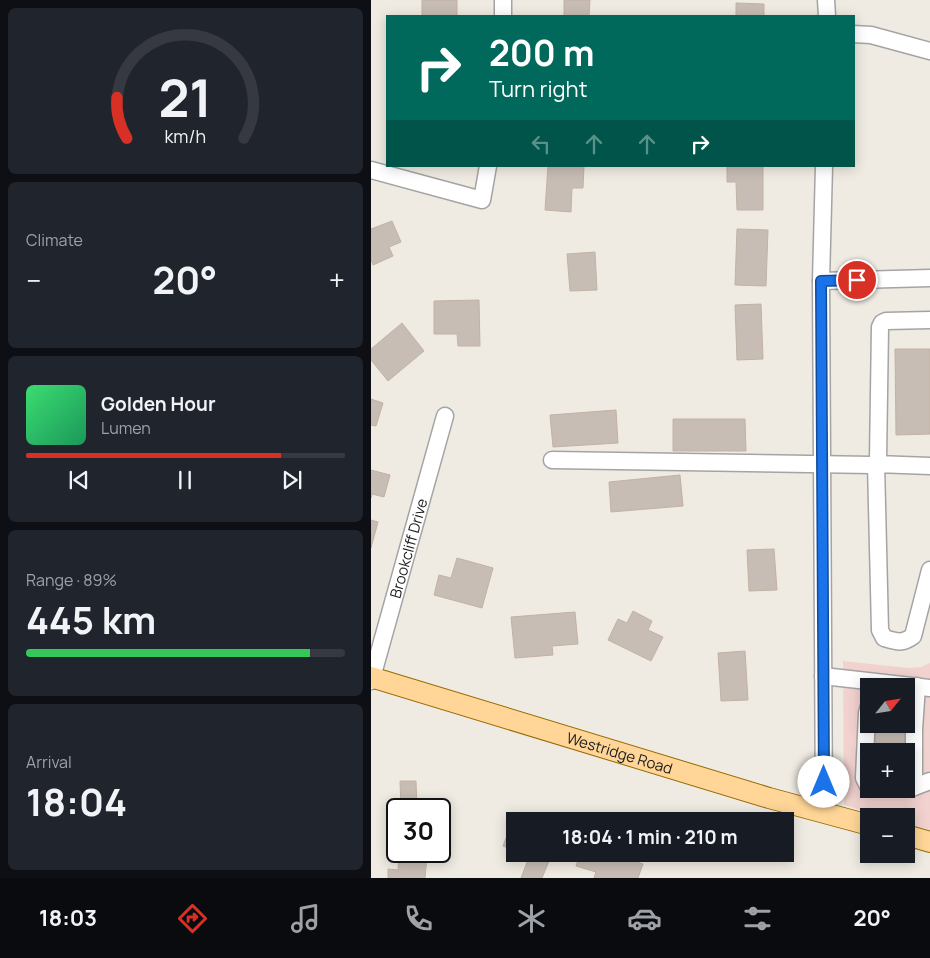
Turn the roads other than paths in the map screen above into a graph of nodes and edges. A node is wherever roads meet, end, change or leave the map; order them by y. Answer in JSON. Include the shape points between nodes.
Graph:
{"nodes":[{"id":1,"x":503,"y":0,"type":"edge"},
{"id":2,"x":827,"y":0,"type":"edge"},
{"id":3,"x":503,"y":15,"type":"edge"},
{"id":4,"x":827,"y":15,"type":"edge"},
{"id":5,"x":855,"y":34,"type":"edge"},
{"id":6,"x":930,"y":51,"type":"edge"},
{"id":7,"x":487,"y":167,"type":"edge"},
{"id":8,"x":824,"y":167,"type":"edge"},
{"id":9,"x":371,"y":170,"type":"edge"},
{"id":10,"x":930,"y":278,"type":"edge"},
{"id":11,"x":821,"y":281,"type":"junction"},
{"id":12,"x":930,"y":320,"type":"edge"},
{"id":13,"x":445,"y":416,"type":"dead end"},
{"id":14,"x":552,"y":460,"type":"dead end"},
{"id":15,"x":876,"y":464,"type":"junction"},
{"id":16,"x":823,"y":465,"type":"junction"},
{"id":17,"x":930,"y":466,"type":"edge"},
{"id":18,"x":930,"y":570,"type":"edge"},
{"id":19,"x":823,"y":676,"type":"junction"},
{"id":20,"x":371,"y":678,"type":"edge"},
{"id":21,"x":860,"y":682,"type":"edge"},
{"id":22,"x":923,"y":687,"type":"edge"},
{"id":23,"x":913,"y":743,"type":"edge"},
{"id":24,"x":930,"y":781,"type":"edge"},
{"id":25,"x":915,"y":786,"type":"edge"},
{"id":26,"x":824,"y":812,"type":"junction"},
{"id":27,"x":860,"y":822,"type":"edge"},
{"id":28,"x":915,"y":838,"type":"edge"},
{"id":29,"x":930,"y":842,"type":"edge"}],
"edges":[{"from":1,"to":3,"type":"street"},
{"from":2,"to":4,"type":"street"},
{"from":5,"to":6,"type":"street","via":[[871,35]]},
{"from":7,"to":9,"type":"street","via":[[482,200]]},
{"from":8,"to":11,"type":"street"},
{"from":10,"to":11,"type":"street"},
{"from":11,"to":16,"type":"street"},
{"from":12,"to":15,"type":"street","via":[[885,321],[880,327]]},
{"from":13,"to":20,"type":"street","name":"Brookcliff Drive"},
{"from":14,"to":16,"type":"street"},
{"from":15,"to":16,"type":"street"},
{"from":15,"to":17,"type":"street"},
{"from":15,"to":18,"type":"street","via":[[880,630],[884,638],[897,642],[913,636]]},
{"from":16,"to":19,"type":"street"},
{"from":19,"to":21,"type":"street"},
{"from":19,"to":26,"type":"street"},
{"from":20,"to":26,"type":"main road","name":"Westridge Road"},
{"from":22,"to":23,"type":"street"},
{"from":24,"to":25,"type":"street"},
{"from":26,"to":27,"type":"main road","name":"Westridge Road"},
{"from":28,"to":29,"type":"main road"}]}
